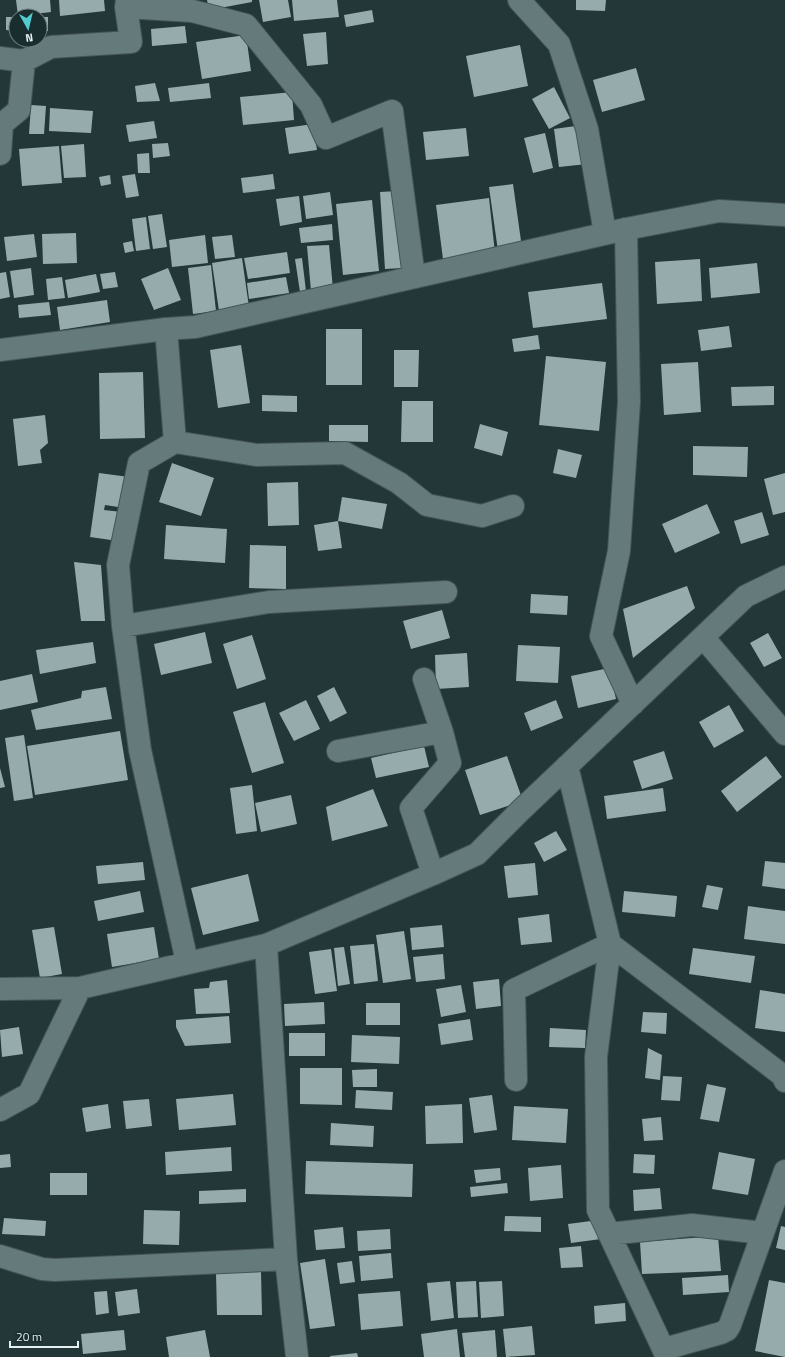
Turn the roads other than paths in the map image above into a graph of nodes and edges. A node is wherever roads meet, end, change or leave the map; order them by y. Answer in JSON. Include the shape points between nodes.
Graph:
{"nodes":[{"id":1,"x":519,"y":0,"type":"edge"},
{"id":2,"x":127,"y":4,"type":"edge"},
{"id":3,"x":0,"y":58,"type":"edge"},
{"id":4,"x":24,"y":61,"type":"junction"},
{"id":5,"x":0,"y":154,"type":"edge"},
{"id":6,"x":785,"y":215,"type":"edge"},
{"id":7,"x":626,"y":229,"type":"junction"},
{"id":8,"x":605,"y":233,"type":"junction"},
{"id":9,"x":414,"y":277,"type":"junction"},
{"id":10,"x":166,"y":329,"type":"junction"},
{"id":11,"x":0,"y":350,"type":"edge"},
{"id":12,"x":175,"y":442,"type":"junction"},
{"id":13,"x":513,"y":506,"type":"dead end"},
{"id":14,"x":785,"y":577,"type":"edge"},
{"id":15,"x":446,"y":592,"type":"dead end"},
{"id":16,"x":123,"y":626,"type":"junction"},
{"id":17,"x":703,"y":637,"type":"junction"},
{"id":18,"x":424,"y":679,"type":"dead end"},
{"id":19,"x":633,"y":704,"type":"junction"},
{"id":20,"x":442,"y":732,"type":"junction"},
{"id":21,"x":785,"y":734,"type":"edge"},
{"id":22,"x":338,"y":751,"type":"dead end"},
{"id":23,"x":567,"y":766,"type":"junction"},
{"id":24,"x":432,"y":874,"type":"junction"},
{"id":25,"x":610,"y":944,"type":"junction"},
{"id":26,"x":266,"y":945,"type":"junction"},
{"id":27,"x":187,"y":962,"type":"junction"},
{"id":28,"x":80,"y":988,"type":"junction"},
{"id":29,"x":0,"y":989,"type":"edge"},
{"id":30,"x":516,"y":1080,"type":"dead end"},
{"id":31,"x":785,"y":1081,"type":"edge"},
{"id":32,"x":0,"y":1110,"type":"edge"},
{"id":33,"x":785,"y":1171,"type":"edge"},
{"id":34,"x":609,"y":1234,"type":"junction"},
{"id":35,"x":763,"y":1234,"type":"junction"},
{"id":36,"x":0,"y":1256,"type":"edge"},
{"id":37,"x":286,"y":1259,"type":"junction"},
{"id":38,"x":666,"y":1353,"type":"edge"},
{"id":39,"x":297,"y":1357,"type":"edge"}],
"edges":[{"from":1,"to":8,"type":"street","via":[[559,44],[587,129]]},
{"from":2,"to":4,"type":"street","via":[[131,42],[52,47]]},
{"from":2,"to":9,"type":"street","via":[[192,12],[246,25],[311,104],[326,138],[392,111]]},
{"from":3,"to":4,"type":"street"},
{"from":4,"to":5,"type":"street","via":[[19,110],[2,124]]},
{"from":6,"to":7,"type":"street","via":[[719,211]]},
{"from":7,"to":8,"type":"street"},
{"from":7,"to":19,"type":"street","via":[[629,402],[619,551],[601,636]]},
{"from":8,"to":9,"type":"street"},
{"from":9,"to":10,"type":"street","via":[[195,327]]},
{"from":10,"to":11,"type":"street"},
{"from":10,"to":12,"type":"street"},
{"from":12,"to":13,"type":"street","via":[[256,454],[345,453],[399,483],[428,505],[482,516]]},
{"from":12,"to":16,"type":"street","via":[[139,463],[118,565]]},
{"from":14,"to":17,"type":"street","via":[[746,596]]},
{"from":15,"to":16,"type":"street","via":[[269,602]]},
{"from":16,"to":27,"type":"street","via":[[140,750]]},
{"from":17,"to":19,"type":"street"},
{"from":17,"to":21,"type":"street"},
{"from":18,"to":20,"type":"street"},
{"from":19,"to":23,"type":"street"},
{"from":20,"to":22,"type":"street"},
{"from":20,"to":24,"type":"street","via":[[450,763],[411,808]]},
{"from":23,"to":24,"type":"street","via":[[477,854]]},
{"from":23,"to":25,"type":"street"},
{"from":24,"to":26,"type":"street"},
{"from":25,"to":30,"type":"street","via":[[514,990]]},
{"from":25,"to":31,"type":"street","via":[[782,1075]]},
{"from":25,"to":34,"type":"street","via":[[596,1057],[598,1210]]},
{"from":26,"to":27,"type":"street"},
{"from":26,"to":37,"type":"street"},
{"from":27,"to":28,"type":"street"},
{"from":28,"to":29,"type":"street"},
{"from":28,"to":32,"type":"street","via":[[29,1094]]},
{"from":33,"to":35,"type":"street"},
{"from":34,"to":35,"type":"street","via":[[692,1226]]},
{"from":34,"to":38,"type":"street"},
{"from":35,"to":38,"type":"street","via":[[727,1330]]},
{"from":36,"to":37,"type":"street","via":[[42,1269],[54,1270]]},
{"from":37,"to":39,"type":"street"}]}
